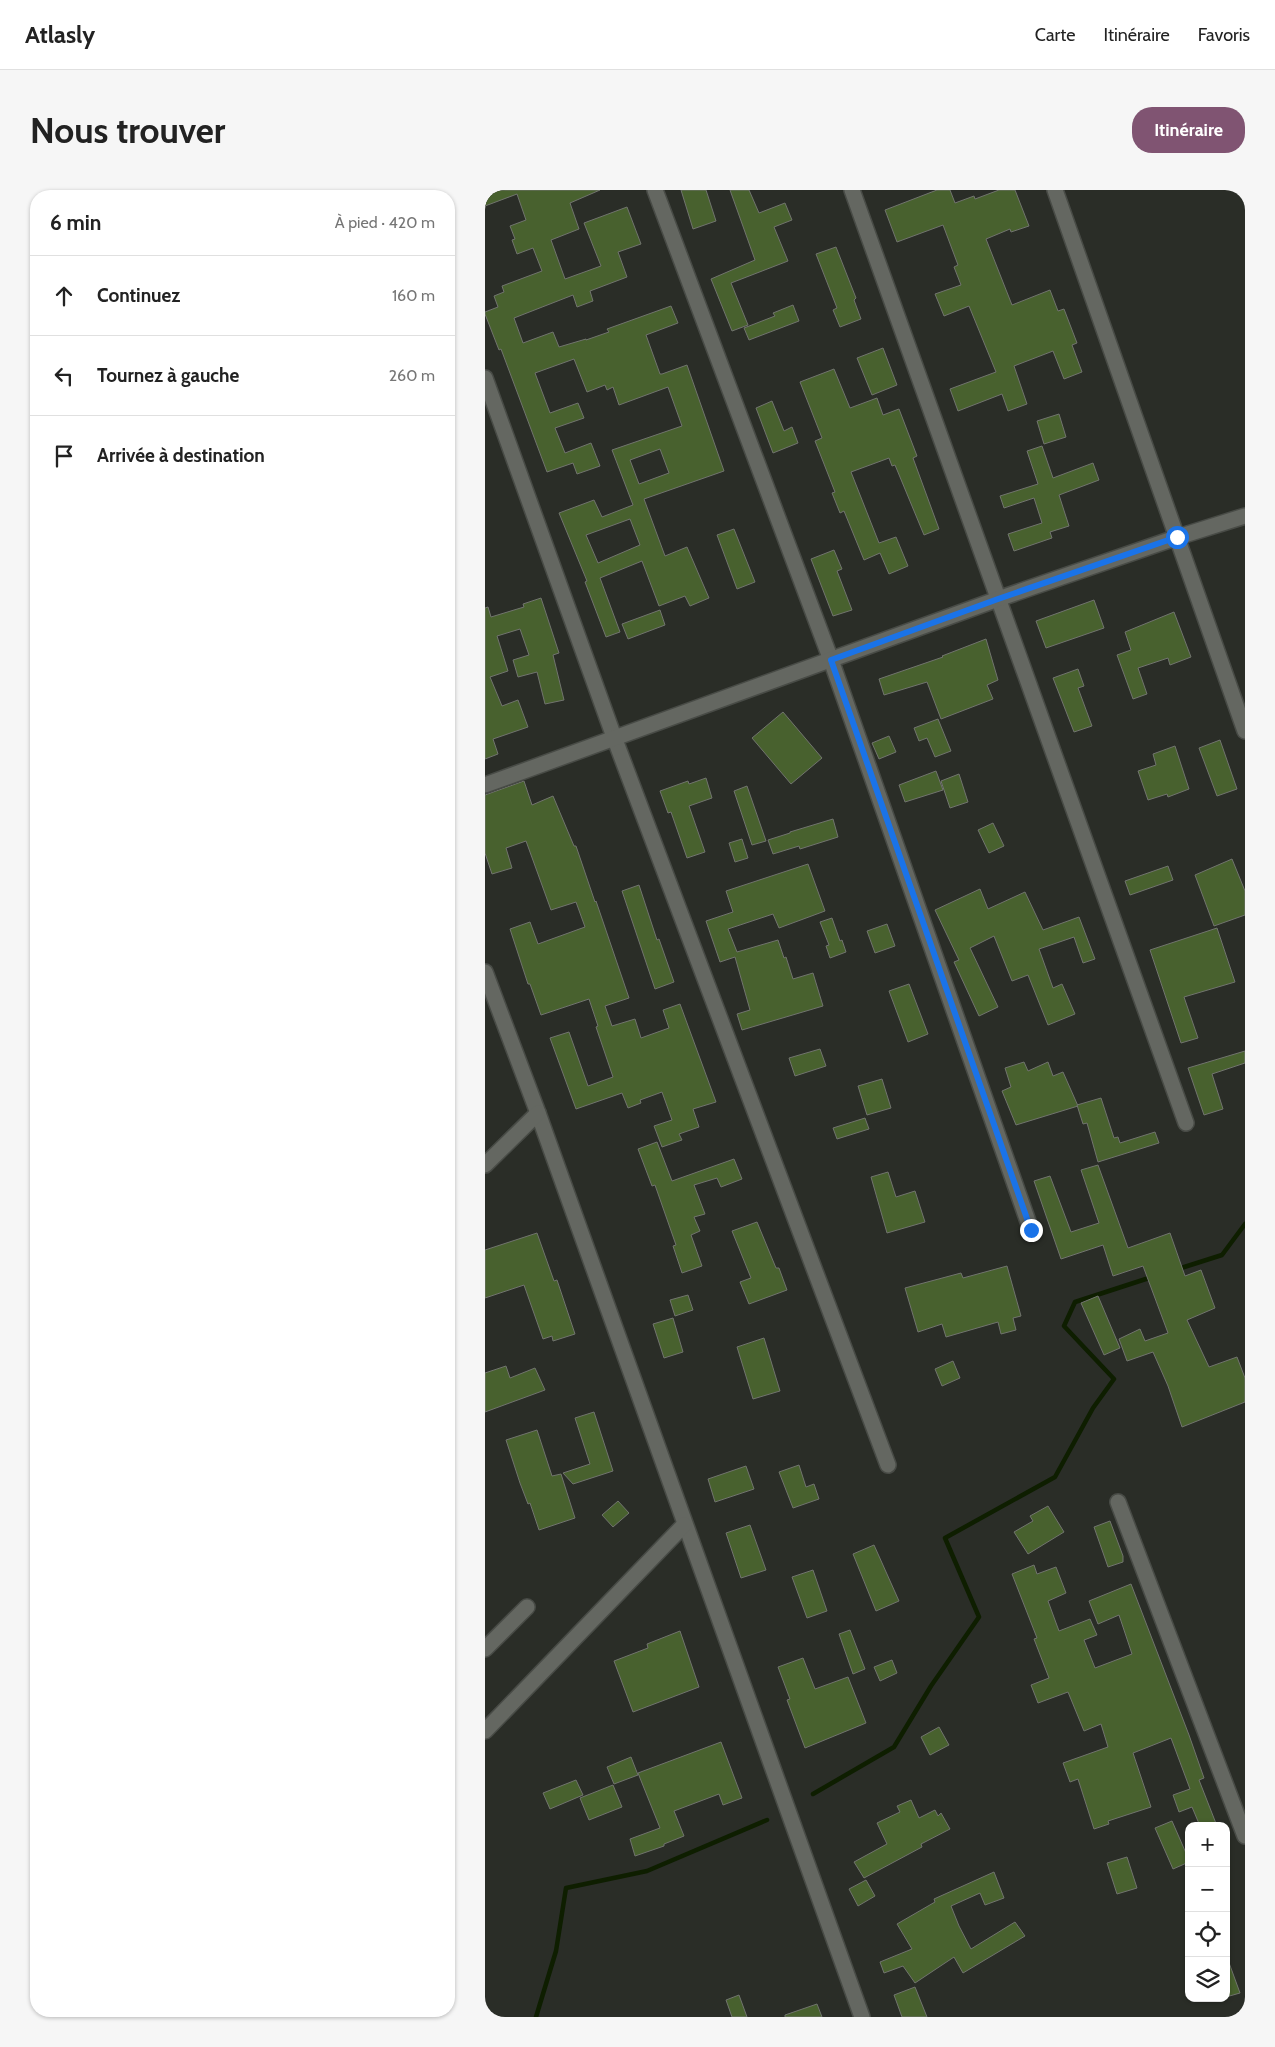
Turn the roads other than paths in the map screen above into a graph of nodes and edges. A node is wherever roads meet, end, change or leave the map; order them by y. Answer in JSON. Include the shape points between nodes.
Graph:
{"nodes":[{"id":1,"x":655,"y":190,"type":"edge"},
{"id":2,"x":852,"y":190,"type":"edge"},
{"id":3,"x":1055,"y":190,"type":"edge"},
{"id":4,"x":485,"y":378,"type":"edge"},
{"id":5,"x":1245,"y":516,"type":"edge"},
{"id":6,"x":1177,"y":537,"type":"junction"},
{"id":7,"x":998,"y":599,"type":"junction"},
{"id":8,"x":831,"y":660,"type":"junction"},
{"id":9,"x":1245,"y":730,"type":"edge"},
{"id":10,"x":614,"y":737,"type":"junction"},
{"id":11,"x":485,"y":785,"type":"edge"},
{"id":12,"x":485,"y":972,"type":"edge"},
{"id":13,"x":538,"y":1113,"type":"junction"},
{"id":14,"x":1186,"y":1123,"type":"dead end"},
{"id":15,"x":485,"y":1165,"type":"edge"},
{"id":16,"x":1031,"y":1230,"type":"dead end"},
{"id":17,"x":888,"y":1465,"type":"dead end"},
{"id":18,"x":1118,"y":1502,"type":"dead end"},
{"id":19,"x":685,"y":1525,"type":"junction"},
{"id":20,"x":527,"y":1607,"type":"dead end"},
{"id":21,"x":485,"y":1649,"type":"edge"},
{"id":22,"x":485,"y":1731,"type":"edge"},
{"id":23,"x":1245,"y":1836,"type":"edge"},
{"id":24,"x":862,"y":2017,"type":"edge"}],
"edges":[{"from":1,"to":8,"type":"street"},
{"from":2,"to":7,"type":"street"},
{"from":3,"to":6,"type":"street"},
{"from":4,"to":10,"type":"street"},
{"from":5,"to":6,"type":"street"},
{"from":6,"to":7,"type":"street"},
{"from":6,"to":9,"type":"street"},
{"from":7,"to":8,"type":"street"},
{"from":7,"to":14,"type":"street"},
{"from":8,"to":10,"type":"street"},
{"from":8,"to":16,"type":"street"},
{"from":10,"to":11,"type":"street"},
{"from":10,"to":17,"type":"street"},
{"from":12,"to":13,"type":"street"},
{"from":13,"to":15,"type":"street"},
{"from":13,"to":19,"type":"street"},
{"from":18,"to":23,"type":"street"},
{"from":19,"to":22,"type":"street"},
{"from":19,"to":24,"type":"street"},
{"from":20,"to":21,"type":"street"}]}
